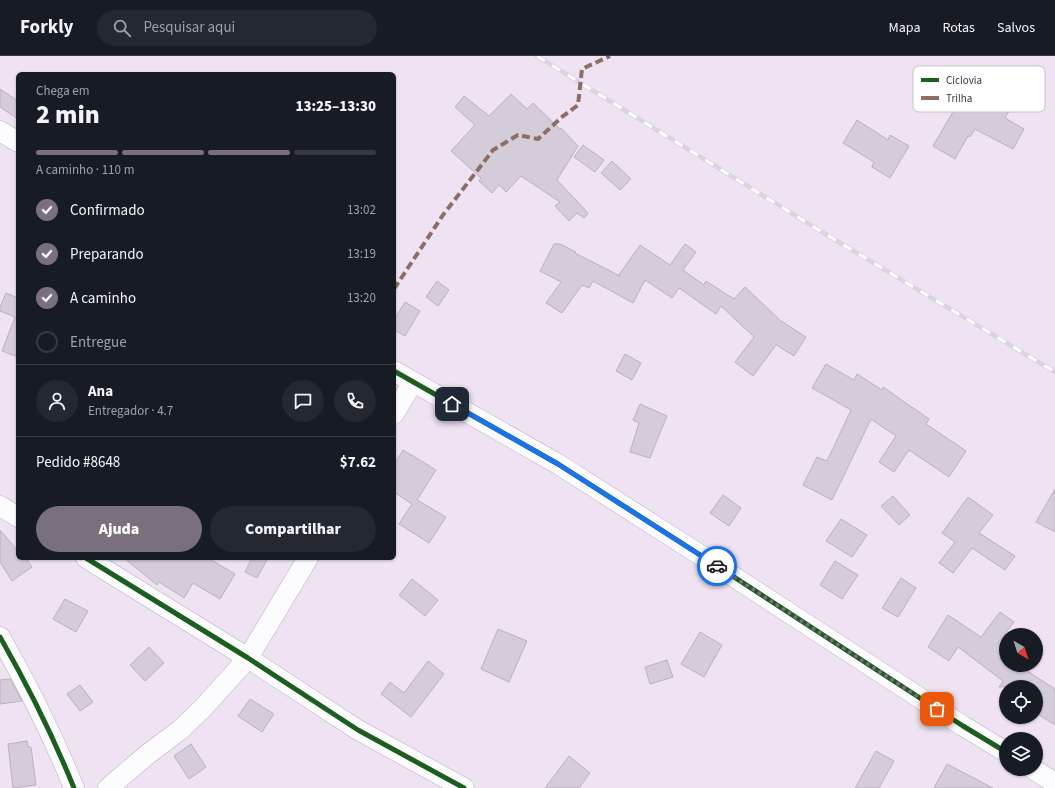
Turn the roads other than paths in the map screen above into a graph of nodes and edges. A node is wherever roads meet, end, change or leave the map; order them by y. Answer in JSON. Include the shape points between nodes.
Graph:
{"nodes":[{"id":1,"x":0,"y":131,"type":"edge"},
{"id":2,"x":16,"y":141,"type":"edge"},
{"id":3,"x":396,"y":372,"type":"edge"},
{"id":4,"x":413,"y":382,"type":"junction"},
{"id":5,"x":396,"y":411,"type":"edge"},
{"id":6,"x":0,"y":506,"type":"edge"},
{"id":7,"x":16,"y":516,"type":"edge"},
{"id":8,"x":89,"y":560,"type":"edge"},
{"id":9,"x":307,"y":560,"type":"edge"},
{"id":10,"x":0,"y":637,"type":"edge"},
{"id":11,"x":248,"y":658,"type":"junction"},
{"id":12,"x":999,"y":748,"type":"edge"},
{"id":13,"x":1043,"y":775,"type":"edge"},
{"id":14,"x":1055,"y":783,"type":"edge"},
{"id":15,"x":74,"y":788,"type":"edge"},
{"id":16,"x":108,"y":788,"type":"edge"},
{"id":17,"x":464,"y":788,"type":"edge"}],
"edges":[{"from":1,"to":2,"type":"street"},
{"from":3,"to":4,"type":"street"},
{"from":4,"to":5,"type":"street"},
{"from":4,"to":12,"type":"street","via":[[558,464]]},
{"from":6,"to":7,"type":"street"},
{"from":8,"to":11,"type":"street"},
{"from":9,"to":11,"type":"street"},
{"from":10,"to":15,"type":"street","via":[[44,718]]},
{"from":11,"to":16,"type":"street","via":[[180,730]]},
{"from":11,"to":17,"type":"street","via":[[358,730]]},
{"from":13,"to":14,"type":"street"}]}
